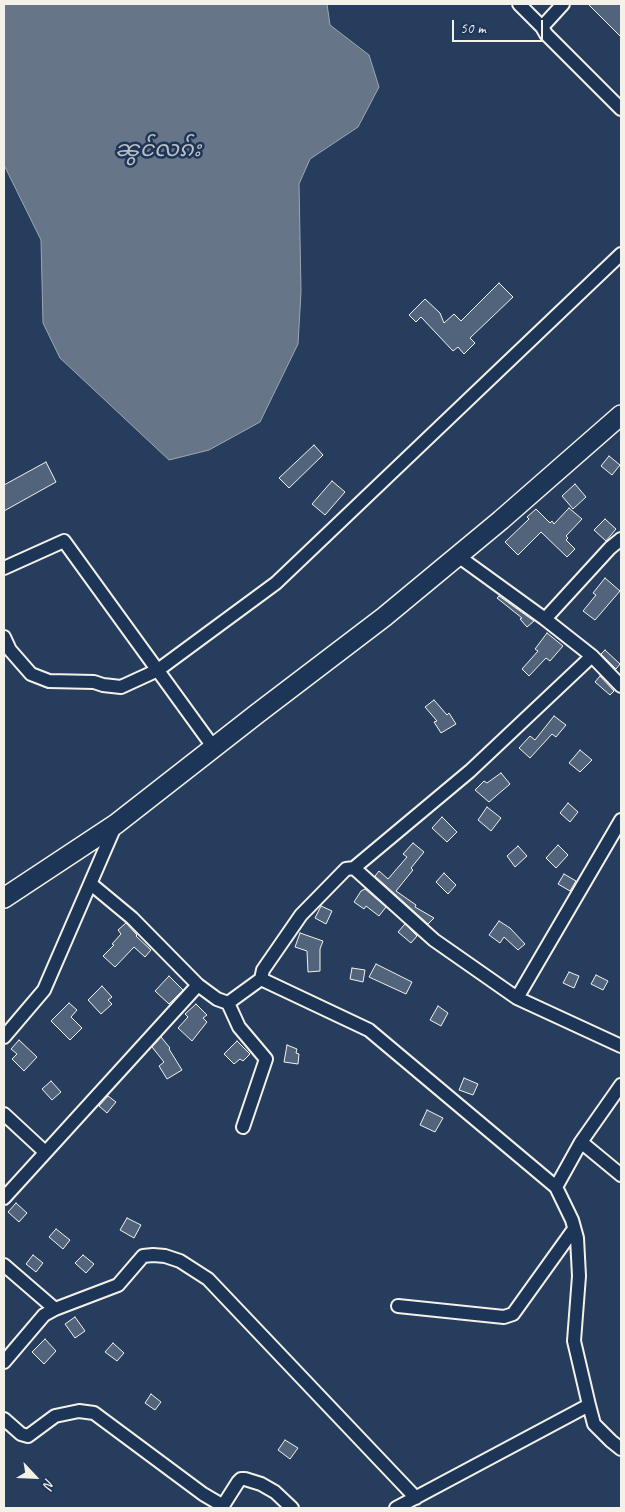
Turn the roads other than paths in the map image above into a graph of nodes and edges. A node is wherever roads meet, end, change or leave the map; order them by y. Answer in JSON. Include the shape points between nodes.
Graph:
{"nodes":[{"id":1,"x":519,"y":4,"type":"edge"},
{"id":2,"x":563,"y":4,"type":"edge"},
{"id":3,"x":542,"y":27,"type":"junction"},
{"id":4,"x":621,"y":109,"type":"edge"},
{"id":5,"x":621,"y":254,"type":"edge"},
{"id":6,"x":621,"y":415,"type":"edge"},
{"id":7,"x":621,"y":539,"type":"edge"},
{"id":8,"x":458,"y":556,"type":"junction"},
{"id":9,"x":4,"y":568,"type":"edge"},
{"id":10,"x":545,"y":619,"type":"junction"},
{"id":11,"x":4,"y":637,"type":"edge"},
{"id":12,"x":592,"y":656,"type":"junction"},
{"id":13,"x":158,"y":670,"type":"junction"},
{"id":14,"x":621,"y":686,"type":"edge"},
{"id":15,"x":214,"y":748,"type":"junction"},
{"id":16,"x":621,"y":820,"type":"edge"},
{"id":17,"x":116,"y":824,"type":"junction"},
{"id":18,"x":354,"y":868,"type":"junction"},
{"id":19,"x":91,"y":884,"type":"junction"},
{"id":20,"x":4,"y":898,"type":"edge"},
{"id":21,"x":261,"y":979,"type":"junction"},
{"id":22,"x":198,"y":985,"type":"junction"},
{"id":23,"x":517,"y":998,"type":"junction"},
{"id":24,"x":228,"y":1003,"type":"junction"},
{"id":25,"x":4,"y":1037,"type":"edge"},
{"id":26,"x":621,"y":1046,"type":"edge"},
{"id":27,"x":621,"y":1085,"type":"edge"},
{"id":28,"x":4,"y":1114,"type":"edge"},
{"id":29,"x":243,"y":1127,"type":"dead end"},
{"id":30,"x":581,"y":1142,"type":"junction"},
{"id":31,"x":45,"y":1152,"type":"junction"},
{"id":32,"x":621,"y":1175,"type":"edge"},
{"id":33,"x":556,"y":1187,"type":"junction"},
{"id":34,"x":4,"y":1198,"type":"edge"},
{"id":35,"x":574,"y":1229,"type":"junction"},
{"id":36,"x":4,"y":1265,"type":"edge"},
{"id":37,"x":398,"y":1306,"type":"dead end"},
{"id":38,"x":55,"y":1309,"type":"junction"},
{"id":39,"x":4,"y":1362,"type":"edge"},
{"id":40,"x":589,"y":1405,"type":"junction"},
{"id":41,"x":4,"y":1419,"type":"edge"},
{"id":42,"x":621,"y":1449,"type":"edge"},
{"id":43,"x":416,"y":1498,"type":"junction"},
{"id":44,"x":292,"y":1508,"type":"edge"},
{"id":45,"x":396,"y":1508,"type":"edge"}],
"edges":[{"from":1,"to":3,"type":"street"},
{"from":2,"to":3,"type":"street"},
{"from":3,"to":4,"type":"street"},
{"from":5,"to":13,"type":"street","via":[[276,583]]},
{"from":6,"to":8,"type":"main road"},
{"from":7,"to":10,"type":"street"},
{"from":8,"to":10,"type":"street"},
{"from":8,"to":15,"type":"main road"},
{"from":9,"to":13,"type":"street","via":[[64,541]]},
{"from":10,"to":12,"type":"street"},
{"from":11,"to":13,"type":"street","via":[[10,650],[32,674],[49,681],[94,682],[121,687]]},
{"from":12,"to":14,"type":"street"},
{"from":12,"to":18,"type":"street","via":[[470,771]]},
{"from":13,"to":15,"type":"street"},
{"from":15,"to":17,"type":"main road"},
{"from":16,"to":23,"type":"street"},
{"from":17,"to":19,"type":"street"},
{"from":17,"to":20,"type":"main road"},
{"from":18,"to":21,"type":"street","via":[[346,869],[301,915],[263,970]]},
{"from":18,"to":23,"type":"street","via":[[434,940]]},
{"from":19,"to":22,"type":"street","via":[[132,918]]},
{"from":19,"to":25,"type":"street","via":[[44,990]]},
{"from":21,"to":24,"type":"street"},
{"from":21,"to":33,"type":"street","via":[[369,1030]]},
{"from":22,"to":24,"type":"street"},
{"from":22,"to":31,"type":"street"},
{"from":23,"to":26,"type":"street"},
{"from":24,"to":29,"type":"street","via":[[239,1027],[266,1059]]},
{"from":27,"to":30,"type":"street"},
{"from":28,"to":31,"type":"street"},
{"from":30,"to":32,"type":"street"},
{"from":30,"to":33,"type":"street"},
{"from":31,"to":34,"type":"street"},
{"from":33,"to":35,"type":"street"},
{"from":35,"to":37,"type":"street","via":[[512,1314],[504,1317]]},
{"from":35,"to":40,"type":"street","via":[[579,1276],[574,1341]]},
{"from":36,"to":38,"type":"street"},
{"from":38,"to":39,"type":"street","via":[[44,1315]]},
{"from":38,"to":43,"type":"street","via":[[118,1285],[143,1256],[180,1261],[208,1279]]},
{"from":40,"to":42,"type":"street","via":[[594,1424]]},
{"from":40,"to":43,"type":"street"},
{"from":41,"to":44,"type":"street","via":[[28,1436],[55,1416],[79,1411],[94,1413],[220,1504],[224,1504],[238,1482],[245,1479],[275,1492]]},
{"from":43,"to":45,"type":"street"}]}
